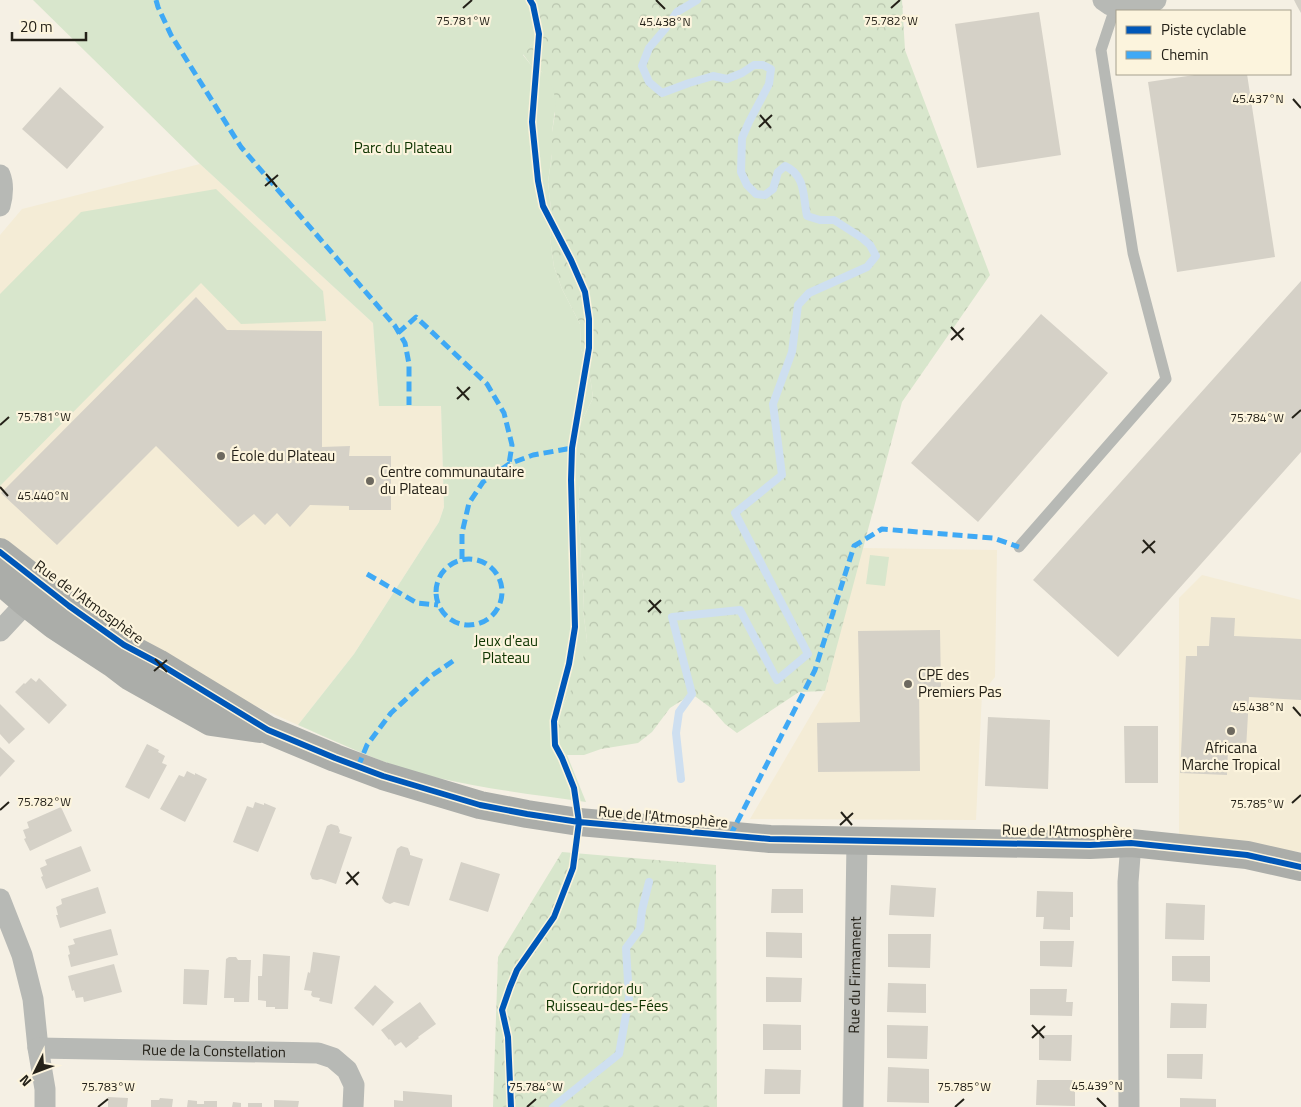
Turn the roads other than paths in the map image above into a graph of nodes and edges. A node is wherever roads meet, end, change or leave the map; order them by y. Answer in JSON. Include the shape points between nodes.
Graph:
{"nodes":[{"id":1,"x":1156,"y":0,"type":"edge"},
{"id":2,"x":1109,"y":4,"type":"edge"},
{"id":3,"x":0,"y":175,"type":"edge"},
{"id":4,"x":0,"y":206,"type":"edge"},
{"id":5,"x":1019,"y":547,"type":"dead end"},
{"id":6,"x":0,"y":552,"type":"edge"},
{"id":7,"x":0,"y":581,"type":"edge"},
{"id":8,"x":33,"y":593,"type":"junction"},
{"id":9,"x":0,"y":631,"type":"edge"},
{"id":10,"x":857,"y":841,"type":"junction"},
{"id":11,"x":1131,"y":844,"type":"junction"},
{"id":12,"x":1301,"y":867,"type":"edge"},
{"id":13,"x":0,"y":899,"type":"edge"},
{"id":14,"x":38,"y":1048,"type":"junction"},
{"id":15,"x":45,"y":1107,"type":"edge"},
{"id":16,"x":353,"y":1107,"type":"edge"},
{"id":17,"x":853,"y":1107,"type":"edge"},
{"id":18,"x":1129,"y":1107,"type":"edge"}],
"edges":[{"from":1,"to":2,"type":"street","via":[[1143,8],[1129,10]]},
{"from":2,"to":5,"type":"lane","via":[[1101,50],[1133,253],[1166,379]]},
{"from":3,"to":4,"type":"street","via":[[3,194]]},
{"from":6,"to":8,"type":"street","name":"Rue de l'Atmosphère"},
{"from":7,"to":8,"type":"street","name":"Rue de l'Atmosphère"},
{"from":8,"to":9,"type":"street"},
{"from":8,"to":10,"type":"street","name":"Rue de l'Atmosphère","via":[[129,676],[211,722],[268,730],[383,776],[480,805],[579,822],[770,839]]},
{"from":10,"to":11,"type":"street","name":"Rue de l'Atmosphère"},
{"from":10,"to":17,"type":"street","name":"Rue du Firmament"},
{"from":11,"to":12,"type":"street","name":"Rue de l'Atmosphère","via":[[1247,855]]},
{"from":11,"to":18,"type":"street","via":[[1128,874]]},
{"from":13,"to":14,"type":"street","via":[[22,955],[34,1000]]},
{"from":14,"to":15,"type":"street"},
{"from":14,"to":16,"type":"street","name":"Rue de la Constellation","via":[[318,1053],[333,1058],[348,1070],[354,1085]]}]}
